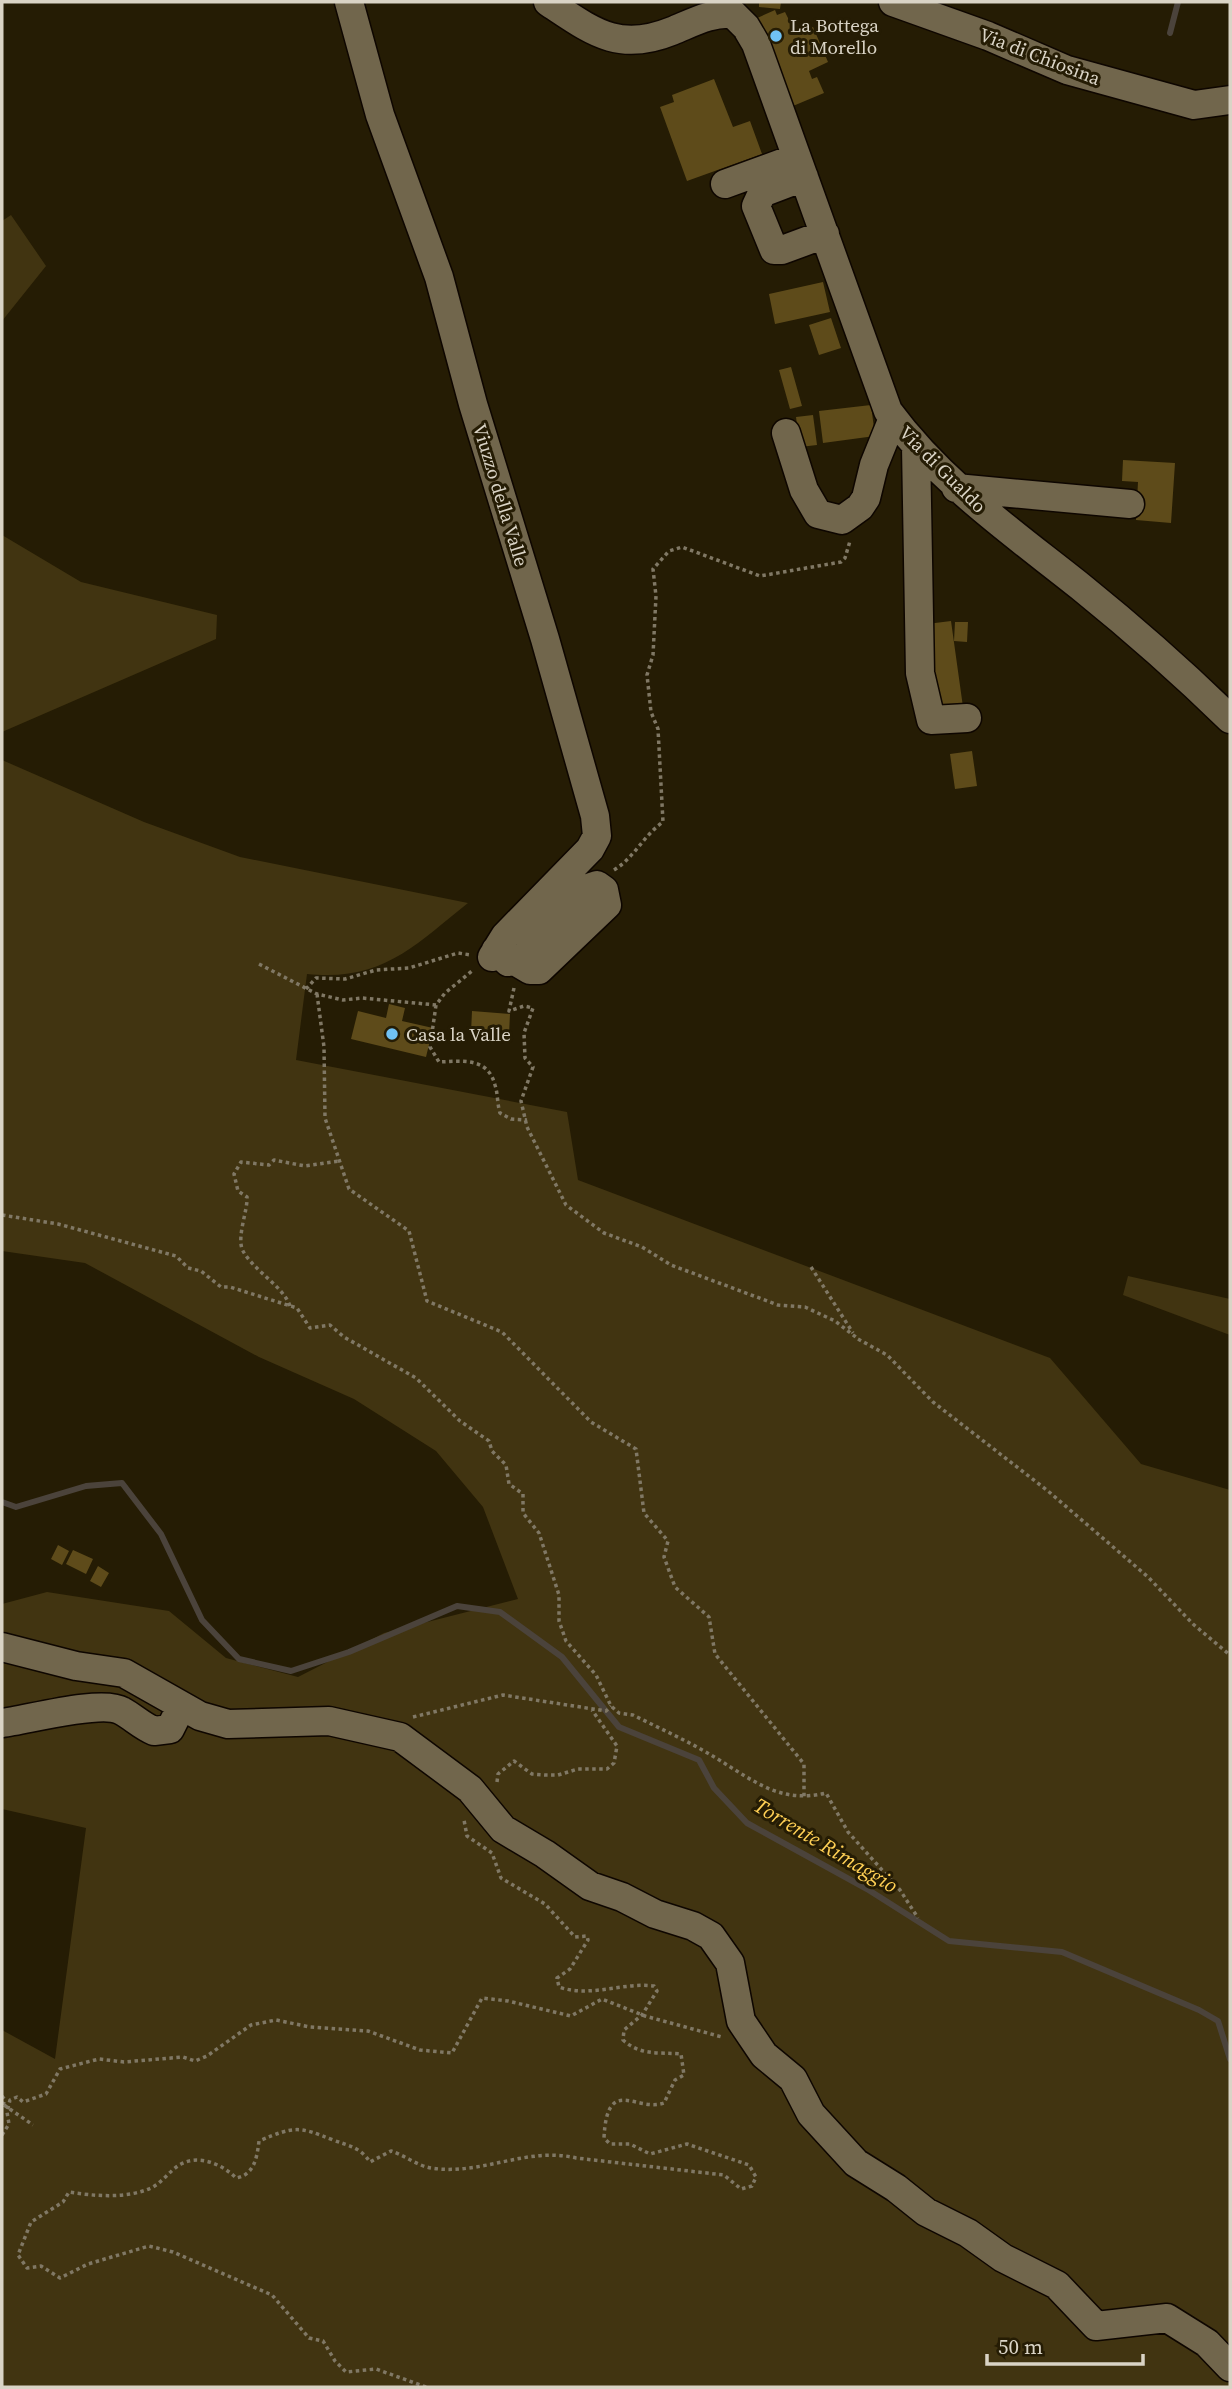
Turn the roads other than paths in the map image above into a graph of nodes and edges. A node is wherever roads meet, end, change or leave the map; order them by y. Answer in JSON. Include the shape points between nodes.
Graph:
{"nodes":[{"id":1,"x":349,"y":2,"type":"edge"},
{"id":2,"x":548,"y":2,"type":"edge"},
{"id":3,"x":893,"y":2,"type":"edge"},
{"id":4,"x":736,"y":8,"type":"edge"},
{"id":5,"x":681,"y":13,"type":"edge"},
{"id":6,"x":1230,"y":100,"type":"edge"},
{"id":7,"x":800,"y":167,"type":"junction"},
{"id":8,"x":725,"y":184,"type":"dead end"},
{"id":9,"x":825,"y":234,"type":"junction"},
{"id":10,"x":893,"y":418,"type":"junction"},
{"id":11,"x":786,"y":433,"type":"dead end"},
{"id":12,"x":916,"y":446,"type":"junction"},
{"id":13,"x":956,"y":488,"type":"junction"},
{"id":14,"x":1130,"y":504,"type":"dead end"},
{"id":15,"x":967,"y":718,"type":"dead end"},
{"id":16,"x":1230,"y":719,"type":"edge"},
{"id":17,"x":494,"y":959,"type":"road end"},
{"id":18,"x":2,"y":1647,"type":"edge"},
{"id":19,"x":181,"y":1707,"type":"junction"},
{"id":20,"x":2,"y":1723,"type":"edge"},
{"id":21,"x":1230,"y":2367,"type":"edge"}],
"edges":[{"from":1,"to":17,"type":"street","name":"Viuzzo della Valle","via":[[380,115],[439,277],[595,816],[597,836],[590,849],[505,936]]},
{"from":2,"to":5,"type":"street","via":[[612,40],[628,42],[670,32]]},
{"from":3,"to":6,"type":"street","name":"Via di Chiosina","via":[[1067,70],[1194,105]]},
{"from":4,"to":5,"type":"street","via":[[714,15]]},
{"from":4,"to":7,"type":"street","name":"Via di Gualdo","via":[[756,44]]},
{"from":7,"to":8,"type":"street"},
{"from":7,"to":9,"type":"street","name":"Via di Gualdo"},
{"from":7,"to":9,"type":"street","via":[[762,193],[756,206],[774,250]]},
{"from":9,"to":10,"type":"street","name":"Via di Gualdo"},
{"from":10,"to":11,"type":"street","via":[[866,498],[847,517],[834,519],[818,514],[804,490]]},
{"from":10,"to":12,"type":"street","name":"Via di Gualdo"},
{"from":12,"to":13,"type":"street","name":"Via di Gualdo"},
{"from":12,"to":15,"type":"street","via":[[922,684],[930,720]]},
{"from":13,"to":14,"type":"street"},
{"from":13,"to":16,"type":"street","name":"Via di Gualdo","via":[[1084,589]]},
{"from":18,"to":19,"type":"street","via":[[124,1673]]},
{"from":19,"to":20,"type":"street","via":[[170,1729],[154,1731],[121,1710],[106,1707]]},
{"from":19,"to":21,"type":"street","via":[[228,1724],[329,1721],[400,1737],[470,1789],[502,1829],[590,1886],[711,1937],[730,1963],[741,2021],[793,2079],[811,2114],[856,2163],[926,2212],[1056,2285],[1096,2326],[1167,2318],[1207,2343]]}]}
